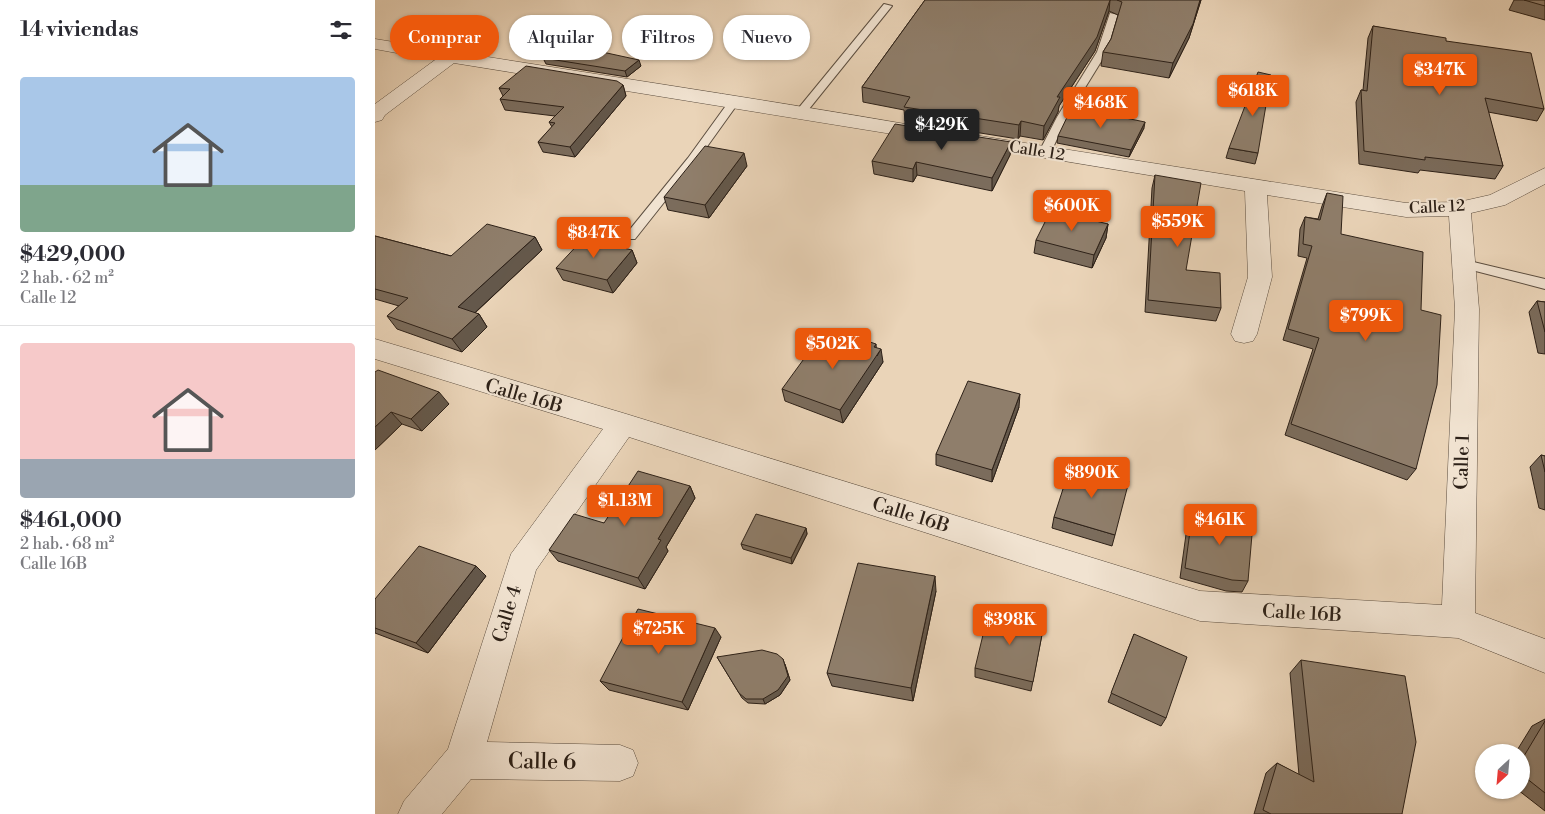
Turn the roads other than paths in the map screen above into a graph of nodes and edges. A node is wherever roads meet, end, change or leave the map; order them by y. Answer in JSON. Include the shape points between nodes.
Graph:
{"nodes":[{"id":1,"x":887,"y":6,"type":"dead end"},
{"id":2,"x":1113,"y":15,"type":"dead end"},
{"id":3,"x":375,"y":44,"type":"edge"},
{"id":4,"x":390,"y":46,"type":"edge"},
{"id":5,"x":446,"y":60,"type":"edge"},
{"id":6,"x":474,"y":60,"type":"edge"},
{"id":7,"x":733,"y":102,"type":"junction"},
{"id":8,"x":801,"y":112,"type":"junction"},
{"id":9,"x":375,"y":116,"type":"edge"},
{"id":10,"x":1045,"y":152,"type":"junction"},
{"id":11,"x":1545,"y":175,"type":"edge"},
{"id":12,"x":1256,"y":187,"type":"junction"},
{"id":13,"x":1459,"y":209,"type":"junction"},
{"id":14,"x":631,"y":236,"type":"dead end"},
{"id":15,"x":1465,"y":264,"type":"junction"},
{"id":16,"x":1545,"y":284,"type":"edge"},
{"id":17,"x":1244,"y":334,"type":"dead end"},
{"id":18,"x":375,"y":349,"type":"edge"},
{"id":19,"x":623,"y":424,"type":"junction"},
{"id":20,"x":1457,"y":622,"type":"junction"},
{"id":21,"x":1545,"y":656,"type":"edge"},
{"id":22,"x":463,"y":760,"type":"junction"},
{"id":23,"x":620,"y":763,"type":"dead end"},
{"id":24,"x":417,"y":814,"type":"edge"}],
"edges":[{"from":1,"to":8,"type":"lane"},
{"from":2,"to":10,"type":"lane","via":[[1102,52],[1062,117]]},
{"from":3,"to":4,"type":"street","name":"Calle 12"},
{"from":5,"to":9,"type":"street"},
{"from":6,"to":7,"type":"street","name":"Calle 12"},
{"from":7,"to":8,"type":"street","name":"Calle 12"},
{"from":7,"to":14,"type":"lane","via":[[692,160]]},
{"from":8,"to":10,"type":"street","name":"Calle 12"},
{"from":10,"to":12,"type":"street","name":"Calle 12"},
{"from":11,"to":13,"type":"street","name":"Calle 12","via":[[1497,200]]},
{"from":12,"to":13,"type":"street","name":"Calle 12","via":[[1406,210]]},
{"from":12,"to":17,"type":"street","via":[[1260,277]]},
{"from":13,"to":15,"type":"street","name":"Calle 1"},
{"from":15,"to":16,"type":"lane"},
{"from":15,"to":20,"type":"street","name":"Calle 1","via":[[1467,309]]},
{"from":18,"to":19,"type":"street","name":"Calle 16B"},
{"from":19,"to":20,"type":"street","name":"Calle 16B","via":[[1200,606]]},
{"from":19,"to":22,"type":"street","name":"Calle 4","via":[[522,564]]},
{"from":20,"to":21,"type":"street"},
{"from":22,"to":23,"type":"street","name":"Calle 6"},
{"from":22,"to":24,"type":"street","name":"Calle 4"}]}
